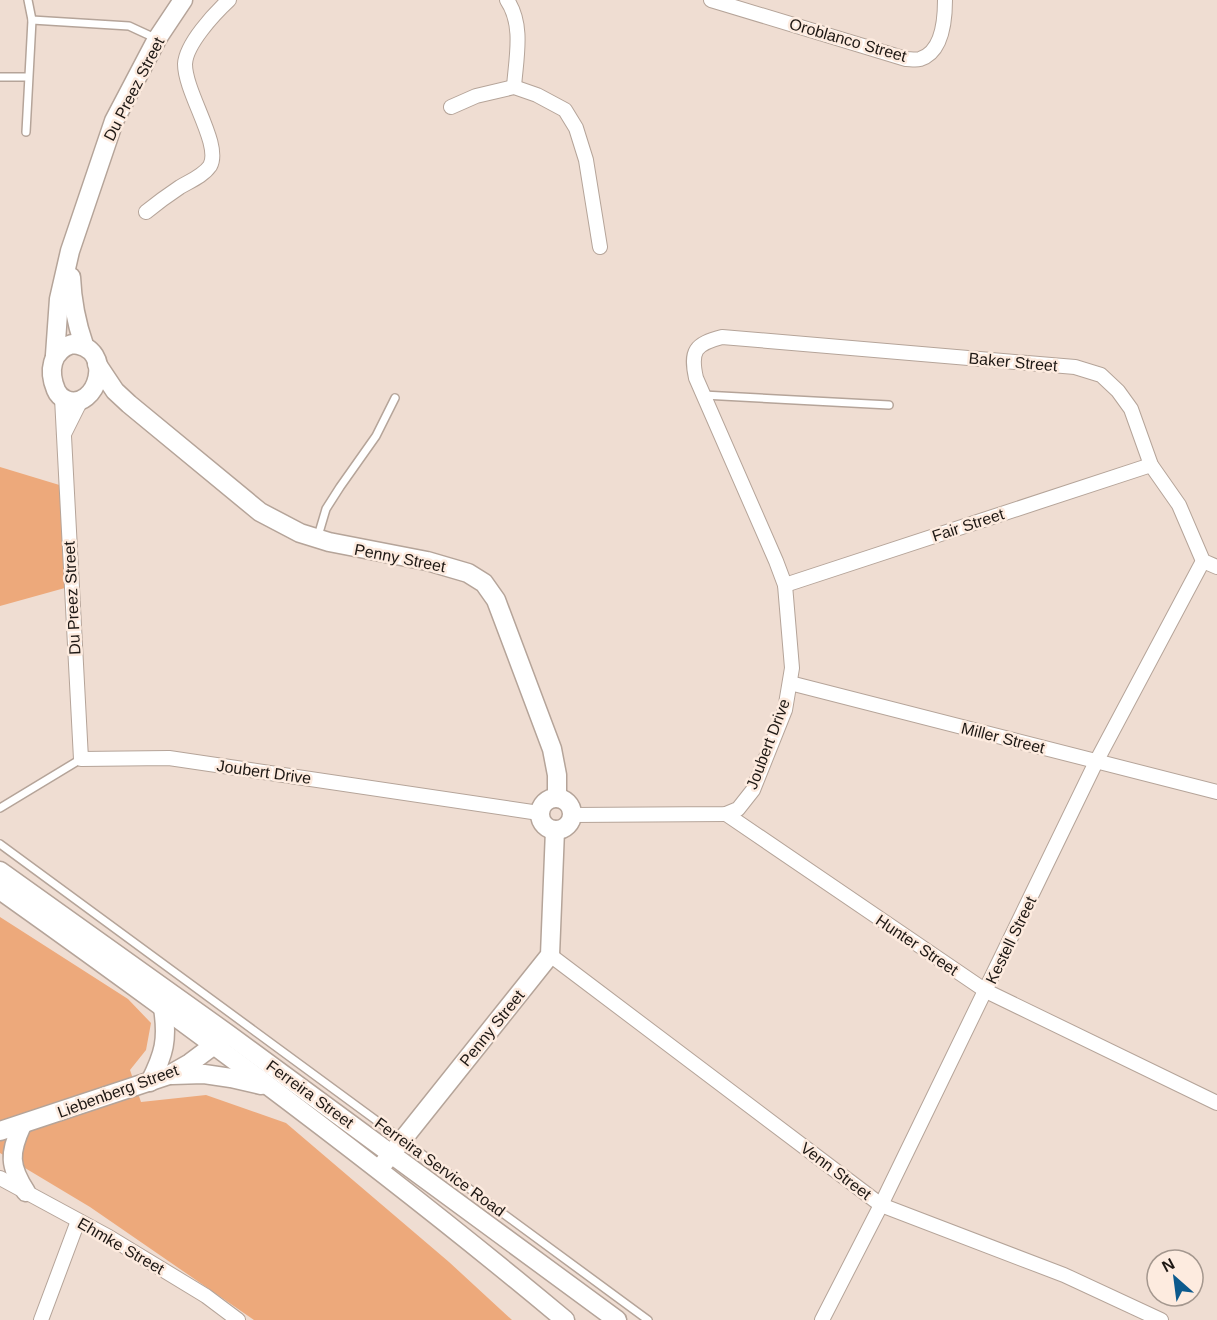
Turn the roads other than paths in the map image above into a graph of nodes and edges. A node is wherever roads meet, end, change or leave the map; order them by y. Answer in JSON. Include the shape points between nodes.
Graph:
{"nodes":[{"id":1,"x":28,"y":0,"type":"edge"},
{"id":2,"x":183,"y":0,"type":"edge"},
{"id":3,"x":229,"y":0,"type":"edge"},
{"id":4,"x":507,"y":0,"type":"edge"},
{"id":5,"x":711,"y":0,"type":"edge"},
{"id":6,"x":945,"y":0,"type":"edge"},
{"id":7,"x":32,"y":20,"type":"junction"},
{"id":8,"x":157,"y":39,"type":"junction"},
{"id":9,"x":0,"y":77,"type":"edge"},
{"id":10,"x":28,"y":77,"type":"junction"},
{"id":11,"x":514,"y":87,"type":"junction"},
{"id":12,"x":451,"y":106,"type":"dead end"},
{"id":13,"x":26,"y":132,"type":"dead end"},
{"id":14,"x":146,"y":212,"type":"dead end"},
{"id":15,"x":600,"y":247,"type":"dead end"},
{"id":16,"x":70,"y":251,"type":"junction"},
{"id":17,"x":84,"y":345,"type":"junction"},
{"id":18,"x":697,"y":348,"type":"joint"},
{"id":19,"x":55,"y":355,"type":"junction"},
{"id":20,"x":97,"y":364,"type":"junction"},
{"id":21,"x":703,"y":395,"type":"junction"},
{"id":22,"x":85,"y":397,"type":"junction"},
{"id":23,"x":62,"y":398,"type":"junction"},
{"id":24,"x":395,"y":398,"type":"dead end"},
{"id":25,"x":129,"y":404,"type":"junction"},
{"id":26,"x":889,"y":405,"type":"dead end"},
{"id":27,"x":63,"y":436,"type":"junction"},
{"id":28,"x":1151,"y":465,"type":"junction"},
{"id":29,"x":317,"y":539,"type":"junction"},
{"id":30,"x":1203,"y":561,"type":"junction"},
{"id":31,"x":1217,"y":567,"type":"edge"},
{"id":32,"x":785,"y":585,"type":"junction"},
{"id":33,"x":790,"y":683,"type":"junction"},
{"id":34,"x":81,"y":759,"type":"junction"},
{"id":35,"x":1096,"y":762,"type":"junction"},
{"id":36,"x":1217,"y":792,"type":"edge"},
{"id":37,"x":557,"y":798,"type":"junction"},
{"id":38,"x":0,"y":808,"type":"edge"},
{"id":39,"x":539,"y":813,"type":"junction"},
{"id":40,"x":726,"y":814,"type":"junction"},
{"id":41,"x":572,"y":815,"type":"junction"},
{"id":42,"x":555,"y":830,"type":"junction"},
{"id":43,"x":0,"y":844,"type":"edge"},
{"id":44,"x":0,"y":871,"type":"edge"},
{"id":45,"x":0,"y":890,"type":"edge"},
{"id":46,"x":550,"y":955,"type":"junction"},
{"id":47,"x":986,"y":992,"type":"junction"},
{"id":48,"x":163,"y":1008,"type":"junction"},
{"id":49,"x":222,"y":1040,"type":"junction"},
{"id":50,"x":169,"y":1075,"type":"junction"},
{"id":51,"x":150,"y":1082,"type":"junction"},
{"id":52,"x":268,"y":1087,"type":"junction"},
{"id":53,"x":1217,"y":1103,"type":"edge"},
{"id":54,"x":22,"y":1125,"type":"junction"},
{"id":55,"x":0,"y":1131,"type":"edge"},
{"id":56,"x":397,"y":1147,"type":"junction"},
{"id":57,"x":379,"y":1170,"type":"junction"},
{"id":58,"x":0,"y":1178,"type":"edge"},
{"id":59,"x":26,"y":1192,"type":"junction"},
{"id":60,"x":881,"y":1204,"type":"junction"},
{"id":61,"x":78,"y":1221,"type":"junction"},
{"id":62,"x":41,"y":1320,"type":"edge"},
{"id":63,"x":238,"y":1320,"type":"edge"},
{"id":64,"x":565,"y":1320,"type":"edge"},
{"id":65,"x":617,"y":1320,"type":"edge"},
{"id":66,"x":648,"y":1320,"type":"edge"},
{"id":67,"x":822,"y":1320,"type":"edge"},
{"id":68,"x":1161,"y":1320,"type":"edge"}],
"edges":[{"from":1,"to":7,"type":"lane"},
{"from":2,"to":8,"type":"street","name":"Du Preez Street"},
{"from":3,"to":14,"type":"street","via":[[190,47],[185,63],[190,92],[213,146],[210,165]]},
{"from":4,"to":11,"type":"street","via":[[518,26]]},
{"from":5,"to":6,"type":"street","name":"Oroblanco Street","via":[[906,59],[919,59],[937,45]]},
{"from":7,"to":8,"type":"lane","via":[[129,26]]},
{"from":7,"to":10,"type":"lane"},
{"from":8,"to":16,"type":"street","name":"Du Preez Street","via":[[114,121]]},
{"from":9,"to":10,"type":"lane"},
{"from":10,"to":13,"type":"lane"},
{"from":11,"to":12,"type":"street"},
{"from":11,"to":15,"type":"street","via":[[565,110],[576,128],[586,160]]},
{"from":16,"to":17,"type":"street","name":"Du Preez Street","via":[[72,299]]},
{"from":16,"to":19,"type":"street","name":"Du Preez Street","via":[[59,299]]},
{"from":17,"to":19,"type":"street","via":[[72,344]]},
{"from":17,"to":20,"type":"street","via":[[92,351]]},
{"from":18,"to":21,"type":"street","name":"Joubert Drive","via":[[693,361]]},
{"from":18,"to":28,"type":"street","name":"Baker Street","via":[[722,337],[1075,367],[1101,375],[1118,391],[1131,409]]},
{"from":19,"to":23,"type":"street","via":[[54,381]]},
{"from":20,"to":22,"type":"street","via":[[98,377]]},
{"from":20,"to":25,"type":"street","name":"Penny Street"},
{"from":21,"to":26,"type":"lane"},
{"from":21,"to":32,"type":"street","name":"Joubert Drive"},
{"from":22,"to":23,"type":"street","via":[[71,402]]},
{"from":22,"to":25,"type":"street","name":"Penny Street","via":[[109,396]]},
{"from":22,"to":27,"type":"street","name":"Du Preez Street"},
{"from":23,"to":27,"type":"street","name":"Du Preez Street"},
{"from":24,"to":29,"type":"lane","via":[[376,436],[326,509]]},
{"from":25,"to":29,"type":"street","name":"Penny Street","via":[[260,512]]},
{"from":27,"to":34,"type":"street","name":"Du Preez Street"},
{"from":28,"to":30,"type":"street","name":"Baker Street","via":[[1179,505]]},
{"from":28,"to":32,"type":"street","name":"Fair Street"},
{"from":29,"to":37,"type":"street","name":"Penny Street","via":[[427,561],[468,573],[484,583],[496,600],[552,749]]},
{"from":30,"to":31,"type":"street"},
{"from":30,"to":35,"type":"street","name":"Kestell Street"},
{"from":32,"to":33,"type":"street","name":"Joubert Drive"},
{"from":33,"to":35,"type":"street","name":"Miller Street"},
{"from":33,"to":40,"type":"street","name":"Joubert Drive","via":[[785,710],[753,790],[738,809]]},
{"from":34,"to":38,"type":"lane"},
{"from":34,"to":39,"type":"street","name":"Joubert Drive","via":[[169,759]]},
{"from":35,"to":36,"type":"street","name":"Miller Street"},
{"from":35,"to":47,"type":"street","name":"Kestell Street"},
{"from":37,"to":39,"type":"street","via":[[547,800]]},
{"from":37,"to":41,"type":"street","via":[[567,802]]},
{"from":39,"to":42,"type":"street","via":[[545,827]]},
{"from":40,"to":41,"type":"street"},
{"from":40,"to":47,"type":"street","name":"Hunter Street"},
{"from":41,"to":42,"type":"street","via":[[565,828]]},
{"from":42,"to":46,"type":"street"},
{"from":43,"to":56,"type":"lane","name":"Ferreira Service Road"},
{"from":44,"to":49,"type":"street","name":"Ferreira Street"},
{"from":45,"to":48,"type":"street","name":"Ferreira Street"},
{"from":46,"to":56,"type":"street","name":"Penny Street"},
{"from":46,"to":60,"type":"street","name":"Venn Street"},
{"from":47,"to":53,"type":"street","name":"Hunter Street"},
{"from":47,"to":60,"type":"street","name":"Kestell Street"},
{"from":48,"to":49,"type":"street","name":"Ferreira Street"},
{"from":48,"to":51,"type":"street","via":[[166,1043]]},
{"from":49,"to":50,"type":"street","name":"Liebenberg Street"},
{"from":49,"to":52,"type":"street","name":"Ferreira Street"},
{"from":49,"to":56,"type":"street","name":"Ferreira Street"},
{"from":50,"to":51,"type":"street","name":"Liebenberg Street"},
{"from":50,"to":52,"type":"street","via":[[204,1074]]},
{"from":51,"to":54,"type":"street","name":"Liebenberg Street"},
{"from":52,"to":57,"type":"street","name":"Ferreira Street"},
{"from":54,"to":55,"type":"street","name":"Liebenberg Street"},
{"from":54,"to":59,"type":"street","via":[[12,1154],[13,1167]]},
{"from":56,"to":57,"type":"street","name":"Penny Street"},
{"from":56,"to":65,"type":"street","name":"Ferreira Street"},
{"from":56,"to":66,"type":"lane","name":"Ferreira Service Road"},
{"from":57,"to":64,"type":"street","name":"Ferreira Street"},
{"from":58,"to":59,"type":"street","name":"Ehmke Street"},
{"from":59,"to":61,"type":"street","name":"Ehmke Street"},
{"from":60,"to":67,"type":"street","name":"Kestell Street"},
{"from":60,"to":68,"type":"street","name":"Venn Street","via":[[1064,1275]]},
{"from":61,"to":62,"type":"street"},
{"from":61,"to":63,"type":"street","name":"Ehmke Street","via":[[119,1242]]}]}
